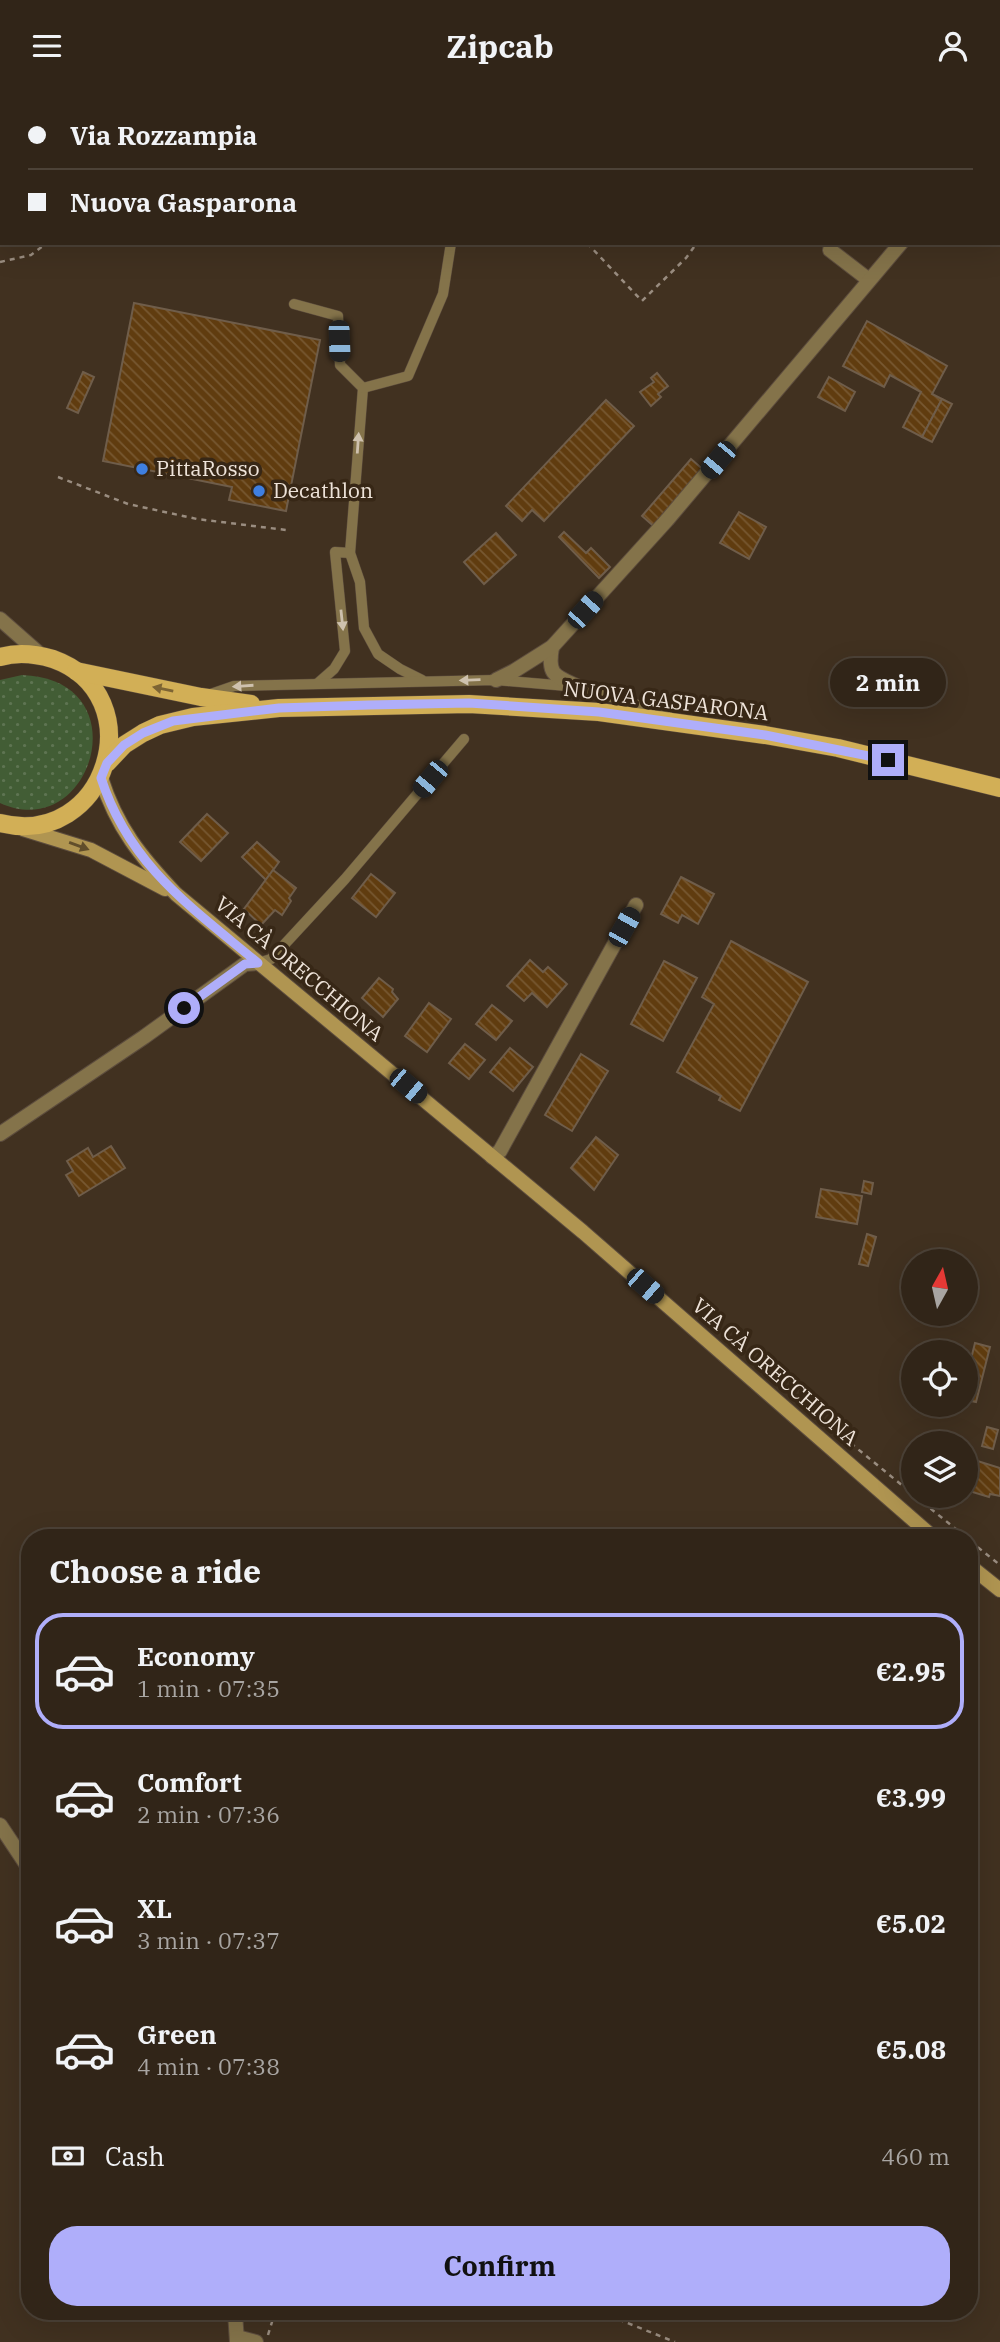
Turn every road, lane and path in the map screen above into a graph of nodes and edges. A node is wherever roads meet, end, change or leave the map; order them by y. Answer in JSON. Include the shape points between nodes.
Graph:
{"nodes":[{"id":1,"x":44,"y":245,"type":"edge"},
{"id":2,"x":451,"y":245,"type":"edge"},
{"id":3,"x":589,"y":245,"type":"edge"},
{"id":4,"x":696,"y":245,"type":"edge"},
{"id":5,"x":899,"y":245,"type":"edge"},
{"id":6,"x":830,"y":250,"type":"dead end"},
{"id":7,"x":0,"y":262,"type":"edge"},
{"id":8,"x":869,"y":280,"type":"junction"},
{"id":9,"x":294,"y":304,"type":"dead end"},
{"id":10,"x":363,"y":388,"type":"junction"},
{"id":11,"x":58,"y":477,"type":"dead end"},
{"id":12,"x":286,"y":530,"type":"dead end"},
{"id":13,"x":350,"y":553,"type":"junction"},
{"id":14,"x":0,"y":619,"type":"edge"},
{"id":15,"x":552,"y":647,"type":"junction"},
{"id":16,"x":42,"y":656,"type":"junction"},
{"id":17,"x":0,"y":657,"type":"edge"},
{"id":18,"x":76,"y":671,"type":"junction"},
{"id":19,"x":496,"y":680,"type":"junction"},
{"id":20,"x":425,"y":682,"type":"junction"},
{"id":21,"x":318,"y":684,"type":"junction"},
{"id":22,"x":579,"y":687,"type":"junction"},
{"id":23,"x":201,"y":697,"type":"junction"},
{"id":24,"x":279,"y":708,"type":"junction"},
{"id":25,"x":704,"y":726,"type":"junction"},
{"id":26,"x":464,"y":739,"type":"dead end"},
{"id":27,"x":104,"y":771,"type":"junction"},
{"id":28,"x":1000,"y":788,"type":"edge"},
{"id":29,"x":7,"y":825,"type":"edge"},
{"id":30,"x":176,"y":894,"type":"junction"},
{"id":31,"x":636,"y":905,"type":"dead end"},
{"id":32,"x":258,"y":963,"type":"junction"},
{"id":33,"x":0,"y":1134,"type":"edge"},
{"id":34,"x":492,"y":1157,"type":"junction"},
{"id":35,"x":930,"y":1508,"type":"edge"},
{"id":36,"x":924,"y":1529,"type":"edge"},
{"id":37,"x":956,"y":1529,"type":"edge"},
{"id":38,"x":978,"y":1547,"type":"edge"},
{"id":39,"x":1000,"y":1565,"type":"edge"},
{"id":40,"x":978,"y":1572,"type":"edge"},
{"id":41,"x":1000,"y":1590,"type":"edge"},
{"id":42,"x":0,"y":1825,"type":"edge"},
{"id":43,"x":21,"y":1856,"type":"edge"},
{"id":44,"x":236,"y":2320,"type":"edge"},
{"id":45,"x":271,"y":2320,"type":"edge"},
{"id":46,"x":620,"y":2320,"type":"edge"},
{"id":47,"x":237,"y":2339,"type":"edge"},
{"id":48,"x":261,"y":2340,"type":"edge"},
{"id":49,"x":675,"y":2342,"type":"edge"}],
"edges":[{"from":1,"to":7,"type":"path","via":[[31,255]]},
{"from":2,"to":10,"type":"lane","via":[[443,294],[408,376]]},
{"from":3,"to":4,"type":"path","via":[[642,301]]},
{"from":5,"to":8,"type":"street"},
{"from":6,"to":8,"type":"street"},
{"from":8,"to":15,"type":"street","via":[[667,520]]},
{"from":9,"to":10,"type":"lane","via":[[338,316],[340,365]]},
{"from":13,"to":10,"type":"lane","one_way":true},
{"from":11,"to":12,"type":"path","via":[[128,504],[197,519]]},
{"from":13,"to":20,"type":"lane","via":[[360,582],[363,628],[371,644],[400,669]]},
{"from":13,"to":21,"type":"lane","one_way":true,"via":[[335,552],[345,651]]},
{"from":14,"to":16,"type":"street"},
{"from":15,"to":19,"type":"street"},
{"from":15,"to":22,"type":"street","via":[[554,675]]},
{"from":16,"to":17,"type":"main road","name":"NUOVA GASPARONA"},
{"from":16,"to":18,"type":"main road","name":"NUOVA GASPARONA"},
{"from":23,"to":18,"type":"main road","name":"NUOVA GASPARONA","one_way":true},
{"from":18,"to":27,"type":"main road","name":"NUOVA GASPARONA","via":[[105,712],[110,738]]},
{"from":19,"to":20,"type":"lane","one_way":true},
{"from":19,"to":22,"type":"lane"},
{"from":20,"to":21,"type":"lane"},
{"from":21,"to":23,"type":"lane","one_way":true,"via":[[234,686]]},
{"from":22,"to":25,"type":"lane"},
{"from":23,"to":24,"type":"main road","name":"NUOVA GASPARONA"},
{"from":24,"to":25,"type":"main road","name":"NUOVA GASPARONA","via":[[469,703],[599,712]]},
{"from":24,"to":27,"type":"main road","name":"NUOVA GASPARONA","via":[[160,725],[124,745]]},
{"from":25,"to":28,"type":"main road","name":"NUOVA GASPARONA","via":[[838,748]]},
{"from":26,"to":32,"type":"lane","via":[[345,879],[271,959]]},
{"from":27,"to":29,"type":"main road","name":"NUOVA GASPARONA","via":[[85,800],[65,816],[31,827]]},
{"from":27,"to":30,"type":"main road","name":"VIA CÀ ORECCHIONA","via":[[109,802],[134,848]]},
{"from":29,"to":30,"type":"main road","name":"VIA CÀ ORECCHIONA","one_way":true,"via":[[91,850]]},
{"from":30,"to":32,"type":"main road","name":"VIA CÀ ORECCHIONA"},
{"from":31,"to":34,"type":"street","via":[[500,1151]]},
{"from":32,"to":33,"type":"street","via":[[245,964]]},
{"from":32,"to":34,"type":"main road","name":"VIA CÀ ORECCHIONA"},
{"from":34,"to":36,"type":"main road","name":"VIA CÀ ORECCHIONA"},
{"from":35,"to":37,"type":"path"},
{"from":38,"to":39,"type":"path"},
{"from":40,"to":41,"type":"main road"},
{"from":42,"to":43,"type":"street"},
{"from":44,"to":47,"type":"street"},
{"from":45,"to":48,"type":"path"},
{"from":46,"to":49,"type":"path"},
{"from":47,"to":48,"type":"street"}]}
